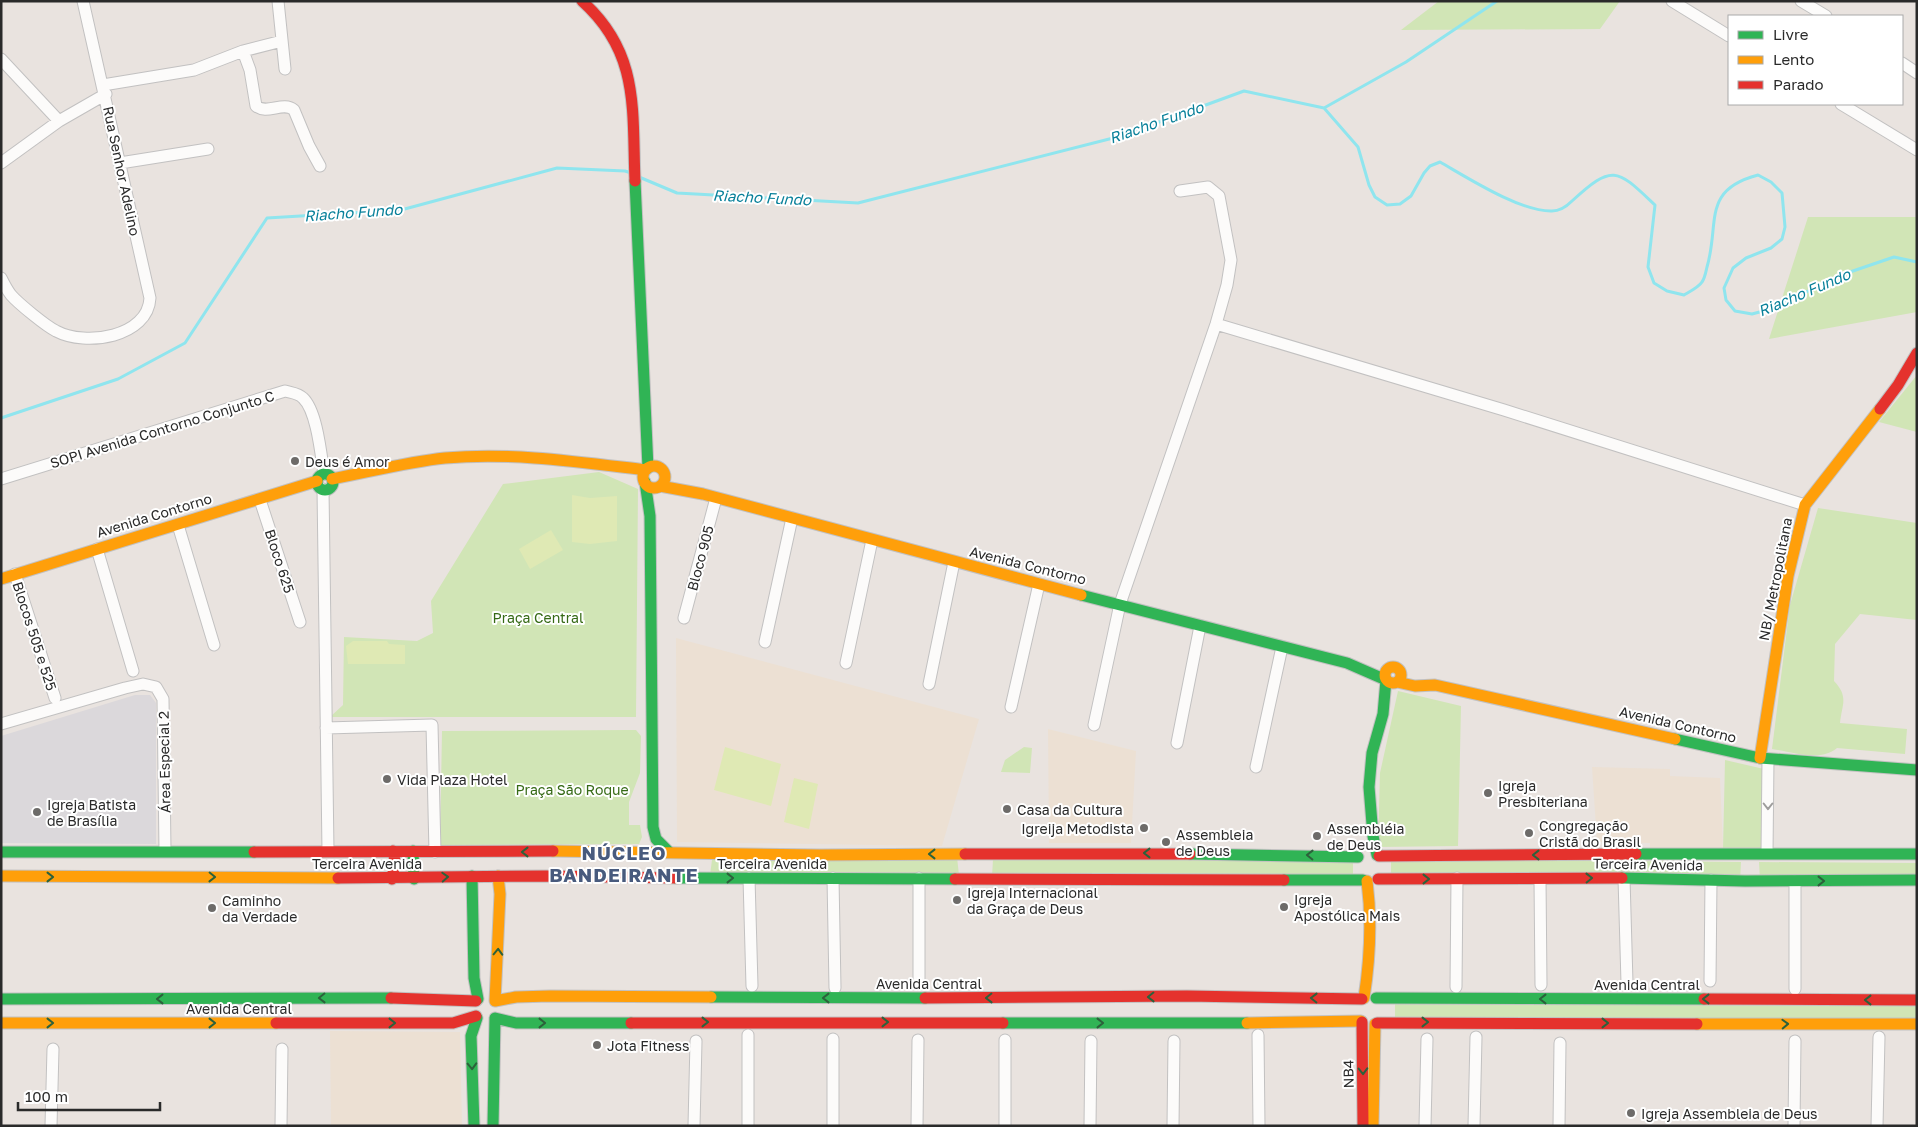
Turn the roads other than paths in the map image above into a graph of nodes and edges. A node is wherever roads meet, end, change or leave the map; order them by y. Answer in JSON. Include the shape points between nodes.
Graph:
{"nodes":[{"id":1,"x":83,"y":1,"type":"edge"},
{"id":2,"x":278,"y":1,"type":"edge"},
{"id":3,"x":582,"y":1,"type":"edge"},
{"id":4,"x":1672,"y":1,"type":"edge"},
{"id":5,"x":1802,"y":1,"type":"edge"},
{"id":6,"x":1824,"y":15,"type":"edge"},
{"id":7,"x":1728,"y":35,"type":"edge"},
{"id":8,"x":282,"y":40,"type":"junction"},
{"id":9,"x":244,"y":51,"type":"junction"},
{"id":10,"x":1,"y":59,"type":"edge"},
{"id":11,"x":1903,"y":64,"type":"edge"},
{"id":12,"x":285,"y":69,"type":"dead end"},
{"id":13,"x":1917,"y":73,"type":"edge"},
{"id":14,"x":104,"y":90,"type":"junction"},
{"id":15,"x":1843,"y":105,"type":"edge"},
{"id":16,"x":59,"y":121,"type":"junction"},
{"id":17,"x":208,"y":148,"type":"dead end"},
{"id":18,"x":1917,"y":150,"type":"edge"},
{"id":19,"x":1,"y":163,"type":"edge"},
{"id":20,"x":120,"y":163,"type":"junction"},
{"id":21,"x":320,"y":166,"type":"dead end"},
{"id":22,"x":1180,"y":191,"type":"dead end"},
{"id":23,"x":1,"y":278,"type":"edge"},
{"id":24,"x":1216,"y":324,"type":"junction"},
{"id":25,"x":1917,"y":353,"type":"edge"},
{"id":26,"x":648,"y":429,"type":"junction"},
{"id":27,"x":663,"y":470,"type":"junction"},
{"id":28,"x":646,"y":474,"type":"junction"},
{"id":29,"x":1,"y":478,"type":"edge"},
{"id":30,"x":324,"y":481,"type":"junction"},
{"id":31,"x":659,"y":487,"type":"junction"},
{"id":32,"x":703,"y":494,"type":"junction"},
{"id":33,"x":716,"y":498,"type":"junction"},
{"id":34,"x":260,"y":500,"type":"junction"},
{"id":35,"x":1805,"y":505,"type":"junction"},
{"id":36,"x":650,"y":516,"type":"junction"},
{"id":37,"x":792,"y":518,"type":"junction"},
{"id":38,"x":178,"y":525,"type":"junction"},
{"id":39,"x":872,"y":540,"type":"junction"},
{"id":40,"x":97,"y":549,"type":"junction"},
{"id":41,"x":954,"y":562,"type":"junction"},
{"id":42,"x":15,"y":574,"type":"junction"},
{"id":43,"x":1,"y":579,"type":"edge"},
{"id":44,"x":1039,"y":584,"type":"junction"},
{"id":45,"x":1120,"y":604,"type":"junction"},
{"id":46,"x":684,"y":618,"type":"dead end"},
{"id":47,"x":300,"y":622,"type":"dead end"},
{"id":48,"x":1200,"y":626,"type":"junction"},
{"id":49,"x":765,"y":642,"type":"dead end"},
{"id":50,"x":214,"y":645,"type":"dead end"},
{"id":51,"x":1282,"y":647,"type":"junction"},
{"id":52,"x":846,"y":663,"type":"dead end"},
{"id":53,"x":133,"y":671,"type":"dead end"},
{"id":54,"x":1392,"y":677,"type":"junction"},
{"id":55,"x":929,"y":684,"type":"dead end"},
{"id":56,"x":55,"y":698,"type":"dead end"},
{"id":57,"x":1011,"y":707,"type":"dead end"},
{"id":58,"x":1,"y":724,"type":"edge"},
{"id":59,"x":1094,"y":725,"type":"dead end"},
{"id":60,"x":326,"y":728,"type":"junction"},
{"id":61,"x":1176,"y":744,"type":"dead end"},
{"id":62,"x":1764,"y":758,"type":"junction"},
{"id":63,"x":1256,"y":767,"type":"dead end"},
{"id":64,"x":1917,"y":770,"type":"edge"},
{"id":65,"x":1371,"y":820,"type":"junction"},
{"id":66,"x":653,"y":827,"type":"junction"},
{"id":67,"x":162,"y":851,"type":"junction"},
{"id":68,"x":182,"y":851,"type":"junction"},
{"id":69,"x":328,"y":851,"type":"junction"},
{"id":70,"x":393,"y":851,"type":"junction"},
{"id":71,"x":413,"y":851,"type":"junction"},
{"id":72,"x":642,"y":851,"type":"junction"},
{"id":73,"x":1,"y":852,"type":"edge"},
{"id":74,"x":435,"y":852,"type":"junction"},
{"id":75,"x":668,"y":852,"type":"junction"},
{"id":76,"x":682,"y":852,"type":"junction"},
{"id":77,"x":703,"y":853,"type":"junction"},
{"id":78,"x":964,"y":854,"type":"junction"},
{"id":79,"x":989,"y":854,"type":"junction"},
{"id":80,"x":1917,"y":854,"type":"edge"},
{"id":81,"x":1361,"y":855,"type":"junction"},
{"id":82,"x":1378,"y":856,"type":"junction"},
{"id":83,"x":1759,"y":865,"type":"junction"},
{"id":84,"x":1744,"y":868,"type":"junction"},
{"id":85,"x":1,"y":876,"type":"edge"},
{"id":86,"x":181,"y":876,"type":"junction"},
{"id":87,"x":472,"y":876,"type":"junction"},
{"id":88,"x":498,"y":876,"type":"junction"},
{"id":89,"x":158,"y":877,"type":"junction"},
{"id":90,"x":679,"y":878,"type":"junction"},
{"id":91,"x":709,"y":878,"type":"junction"},
{"id":92,"x":749,"y":878,"type":"junction"},
{"id":93,"x":833,"y":878,"type":"junction"},
{"id":94,"x":919,"y":878,"type":"junction"},
{"id":95,"x":1458,"y":878,"type":"junction"},
{"id":96,"x":1540,"y":878,"type":"junction"},
{"id":97,"x":1624,"y":878,"type":"junction"},
{"id":98,"x":392,"y":879,"type":"junction"},
{"id":99,"x":414,"y":879,"type":"junction"},
{"id":100,"x":964,"y":879,"type":"junction"},
{"id":101,"x":991,"y":879,"type":"junction"},
{"id":102,"x":1371,"y":880,"type":"junction"},
{"id":103,"x":1711,"y":880,"type":"junction"},
{"id":104,"x":1917,"y":880,"type":"edge"},
{"id":105,"x":1795,"y":881,"type":"junction"},
{"id":106,"x":486,"y":894,"type":"junction"},
{"id":107,"x":1710,"y":981,"type":"dead end"},
{"id":108,"x":1627,"y":983,"type":"dead end"},
{"id":109,"x":919,"y":984,"type":"dead end"},
{"id":110,"x":1541,"y":985,"type":"dead end"},
{"id":111,"x":1456,"y":987,"type":"dead end"},
{"id":112,"x":835,"y":988,"type":"dead end"},
{"id":113,"x":1795,"y":989,"type":"dead end"},
{"id":114,"x":750,"y":992,"type":"junction"},
{"id":115,"x":355,"y":997,"type":"junction"},
{"id":116,"x":1046,"y":997,"type":"junction"},
{"id":117,"x":1066,"y":998,"type":"junction"},
{"id":118,"x":1370,"y":998,"type":"junction"},
{"id":119,"x":1,"y":999,"type":"edge"},
{"id":120,"x":477,"y":1000,"type":"junction"},
{"id":121,"x":1917,"y":1000,"type":"edge"},
{"id":122,"x":495,"y":1001,"type":"junction"},
{"id":123,"x":762,"y":1010,"type":"junction"},
{"id":124,"x":1752,"y":1012,"type":"junction"},
{"id":125,"x":358,"y":1015,"type":"junction"},
{"id":126,"x":477,"y":1017,"type":"junction"},
{"id":127,"x":494,"y":1018,"type":"junction"},
{"id":128,"x":1362,"y":1021,"type":"junction"},
{"id":129,"x":749,"y":1022,"type":"junction"},
{"id":130,"x":1073,"y":1022,"type":"junction"},
{"id":131,"x":1,"y":1023,"type":"edge"},
{"id":132,"x":1044,"y":1023,"type":"junction"},
{"id":133,"x":1376,"y":1023,"type":"junction"},
{"id":134,"x":1917,"y":1024,"type":"edge"},
{"id":135,"x":748,"y":1035,"type":"dead end"},
{"id":136,"x":1258,"y":1035,"type":"dead end"},
{"id":137,"x":1476,"y":1037,"type":"dead end"},
{"id":138,"x":1879,"y":1037,"type":"dead end"},
{"id":139,"x":833,"y":1039,"type":"dead end"},
{"id":140,"x":1427,"y":1039,"type":"dead end"},
{"id":141,"x":918,"y":1040,"type":"dead end"},
{"id":142,"x":1005,"y":1040,"type":"dead end"},
{"id":143,"x":696,"y":1041,"type":"dead end"},
{"id":144,"x":1091,"y":1041,"type":"dead end"},
{"id":145,"x":1174,"y":1041,"type":"dead end"},
{"id":146,"x":1795,"y":1041,"type":"dead end"},
{"id":147,"x":1560,"y":1043,"type":"dead end"},
{"id":148,"x":53,"y":1049,"type":"dead end"},
{"id":149,"x":282,"y":1049,"type":"dead end"},
{"id":150,"x":51,"y":1126,"type":"edge"},
{"id":151,"x":281,"y":1126,"type":"edge"},
{"id":152,"x":474,"y":1126,"type":"edge"},
{"id":153,"x":493,"y":1126,"type":"edge"},
{"id":154,"x":694,"y":1126,"type":"edge"},
{"id":155,"x":748,"y":1126,"type":"edge"},
{"id":156,"x":834,"y":1126,"type":"edge"},
{"id":157,"x":917,"y":1126,"type":"edge"},
{"id":158,"x":1005,"y":1126,"type":"edge"},
{"id":159,"x":1090,"y":1126,"type":"edge"},
{"id":160,"x":1173,"y":1126,"type":"edge"},
{"id":161,"x":1259,"y":1126,"type":"edge"},
{"id":162,"x":1363,"y":1126,"type":"edge"},
{"id":163,"x":1374,"y":1126,"type":"edge"},
{"id":164,"x":1425,"y":1126,"type":"edge"},
{"id":165,"x":1474,"y":1126,"type":"edge"},
{"id":166,"x":1559,"y":1126,"type":"edge"},
{"id":167,"x":1794,"y":1126,"type":"edge"},
{"id":168,"x":1877,"y":1126,"type":"edge"}],
"edges":[{"from":1,"to":14,"type":"street","name":"Rua Senhor Adelino"},
{"from":2,"to":8,"type":"street"},
{"from":3,"to":26,"type":"street","via":[[610,30],[621,48],[631,87]]},
{"from":4,"to":7,"type":"street"},
{"from":5,"to":6,"type":"street"},
{"from":8,"to":9,"type":"street"},
{"from":8,"to":12,"type":"street"},
{"from":9,"to":14,"type":"street","via":[[194,70]]},
{"from":9,"to":21,"type":"street","via":[[256,106],[262,110],[286,107],[294,110]]},
{"from":10,"to":16,"type":"street"},
{"from":11,"to":13,"type":"street"},
{"from":14,"to":16,"type":"street"},
{"from":14,"to":20,"type":"street","name":"Rua Senhor Adelino"},
{"from":15,"to":18,"type":"street"},
{"from":16,"to":19,"type":"street"},
{"from":17,"to":20,"type":"street"},
{"from":20,"to":23,"type":"street","name":"Rua Senhor Adelino","via":[[150,298],[144,318],[132,329],[90,340],[56,332],[10,294]]},
{"from":22,"to":24,"type":"street","via":[[1208,187],[1219,196],[1231,260],[1228,285]]},
{"from":24,"to":35,"type":"street"},
{"from":24,"to":45,"type":"street"},
{"from":25,"to":35,"type":"street","name":"NB/ Metropolitana","via":[[1898,385]]},
{"from":26,"to":27,"type":"street"},
{"from":26,"to":28,"type":"street"},
{"from":27,"to":28,"type":"street","via":[[654,466]]},
{"from":27,"to":31,"type":"street","via":[[665,480]]},
{"from":27,"to":32,"type":"street","name":"Avenida Contorno"},
{"from":28,"to":30,"type":"street","name":"Avenida Contorno","via":[[613,466],[507,457],[447,458]]},
{"from":28,"to":31,"type":"street","via":[[650,487]]},
{"from":28,"to":36,"type":"street"},
{"from":29,"to":30,"type":"street","name":"SOPI Avenida Contorno Conjunto C","via":[[285,391],[296,393],[312,410]]},
{"from":30,"to":34,"type":"street","name":"Avenida Contorno"},
{"from":30,"to":60,"type":"street","name":"SOPI Avenida Contorno Conjunto C"},
{"from":31,"to":32,"type":"street","name":"Avenida Contorno"},
{"from":31,"to":36,"type":"street"},
{"from":32,"to":33,"type":"street","name":"Avenida Contorno"},
{"from":33,"to":37,"type":"street","name":"Avenida Contorno"},
{"from":33,"to":46,"type":"street","name":"Bloco 905"},
{"from":34,"to":38,"type":"street","name":"Avenida Contorno"},
{"from":34,"to":47,"type":"street","name":"Bloco 625"},
{"from":35,"to":62,"type":"street","name":"NB/ Metropolitana","via":[[1788,576]]},
{"from":36,"to":66,"type":"street"},
{"from":37,"to":39,"type":"street","name":"Avenida Contorno"},
{"from":37,"to":49,"type":"street"},
{"from":38,"to":40,"type":"street","name":"Avenida Contorno"},
{"from":38,"to":50,"type":"street"},
{"from":39,"to":41,"type":"street","name":"Avenida Contorno"},
{"from":39,"to":52,"type":"street"},
{"from":40,"to":42,"type":"street","name":"Avenida Contorno"},
{"from":40,"to":53,"type":"street"},
{"from":41,"to":44,"type":"street","name":"Avenida Contorno"},
{"from":41,"to":55,"type":"street"},
{"from":42,"to":43,"type":"street","name":"Avenida Contorno"},
{"from":42,"to":56,"type":"street","name":"Blocos 505 e 525"},
{"from":44,"to":45,"type":"street","name":"Avenida Contorno"},
{"from":44,"to":57,"type":"street"},
{"from":45,"to":48,"type":"street","name":"Avenida Contorno"},
{"from":45,"to":59,"type":"street"},
{"from":48,"to":51,"type":"street","name":"Avenida Contorno"},
{"from":48,"to":61,"type":"street"},
{"from":51,"to":54,"type":"street","name":"Avenida Contorno","via":[[1347,663],[1362,663]]},
{"from":51,"to":63,"type":"street"},
{"from":54,"to":62,"type":"street","name":"Avenida Contorno","via":[[1415,686],[1435,685]]},
{"from":54,"to":65,"type":"street","via":[[1375,737],[1370,772]]},
{"from":58,"to":67,"type":"street","name":"Área Especial 2","via":[[125,688],[143,684],[156,687],[163,699]]},
{"from":60,"to":69,"type":"street","name":"SOPI Avenida Contorno Conjunto C"},
{"from":60,"to":74,"type":"street","via":[[432,725]]},
{"from":62,"to":64,"type":"street","name":"Avenida Contorno"},
{"from":62,"to":83,"type":"street","one_way":true},
{"from":65,"to":81,"type":"street"},
{"from":65,"to":82,"type":"street"},
{"from":66,"to":72,"type":"street"},
{"from":66,"to":75,"type":"street","via":[[656,838]]},
{"from":67,"to":68,"type":"street","name":"Terceira Avenida"},
{"from":67,"to":73,"type":"street","name":"Terceira Avenida"},
{"from":67,"to":89,"type":"street","via":[[163,865]]},
{"from":68,"to":69,"type":"street","name":"Terceira Avenida"},
{"from":68,"to":86,"type":"street","via":[[178,866]]},
{"from":69,"to":70,"type":"street","name":"Terceira Avenida"},
{"from":70,"to":71,"type":"street","name":"Terceira Avenida"},
{"from":70,"to":98,"type":"street"},
{"from":71,"to":74,"type":"street","name":"Terceira Avenida"},
{"from":71,"to":99,"type":"street"},
{"from":72,"to":74,"type":"street","name":"Terceira Avenida","one_way":true},
{"from":72,"to":75,"type":"street","name":"Terceira Avenida"},
{"from":75,"to":76,"type":"street","name":"Terceira Avenida"},
{"from":76,"to":77,"type":"street","name":"Terceira Avenida"},
{"from":76,"to":90,"type":"street","via":[[685,869]]},
{"from":78,"to":77,"type":"street","name":"Terceira Avenida","one_way":true},
{"from":77,"to":91,"type":"street","via":[[701,869]]},
{"from":78,"to":79,"type":"street","name":"Terceira Avenida"},
{"from":78,"to":100,"type":"street","via":[[967,868]]},
{"from":81,"to":79,"type":"street","name":"Terceira Avenida","one_way":true},
{"from":79,"to":101,"type":"street","via":[[986,866]]},
{"from":80,"to":83,"type":"street","name":"Terceira Avenida"},
{"from":81,"to":82,"type":"street"},
{"from":81,"to":102,"type":"street","via":[[1355,870]]},
{"from":84,"to":82,"type":"street","name":"Terceira Avenida","one_way":true,"via":[[1415,854]]},
{"from":82,"to":102,"type":"street","via":[[1384,865],[1381,875]]},
{"from":83,"to":84,"type":"street","name":"Terceira Avenida"},
{"from":83,"to":84,"type":"street","name":"Terceira Avenida"},
{"from":83,"to":105,"type":"street","name":"Terceira Avenida"},
{"from":84,"to":103,"type":"street","name":"Terceira Avenida"},
{"from":85,"to":89,"type":"street","name":"Terceira Avenida","one_way":true},
{"from":86,"to":89,"type":"street","name":"Terceira Avenida"},
{"from":86,"to":98,"type":"street","name":"Terceira Avenida","one_way":true},
{"from":87,"to":88,"type":"street","name":"Terceira Avenida"},
{"from":99,"to":87,"type":"street","name":"Terceira Avenida","one_way":true},
{"from":87,"to":106,"type":"street"},
{"from":88,"to":90,"type":"street","name":"Terceira Avenida"},
{"from":88,"to":106,"type":"street"},
{"from":90,"to":91,"type":"street","name":"Terceira Avenida"},
{"from":91,"to":92,"type":"street","name":"Terceira Avenida","one_way":true},
{"from":92,"to":93,"type":"street","name":"Terceira Avenida"},
{"from":92,"to":114,"type":"street"},
{"from":93,"to":94,"type":"street","name":"Terceira Avenida"},
{"from":93,"to":112,"type":"street"},
{"from":94,"to":100,"type":"street","name":"Terceira Avenida"},
{"from":94,"to":109,"type":"street"},
{"from":95,"to":96,"type":"street","name":"Terceira Avenida"},
{"from":102,"to":95,"type":"street","name":"Terceira Avenida","one_way":true},
{"from":95,"to":111,"type":"street"},
{"from":96,"to":97,"type":"street","name":"Terceira Avenida","one_way":true},
{"from":96,"to":110,"type":"street"},
{"from":97,"to":103,"type":"street","name":"Terceira Avenida"},
{"from":97,"to":108,"type":"street"},
{"from":98,"to":99,"type":"street","name":"Terceira Avenida"},
{"from":100,"to":101,"type":"street","name":"Terceira Avenida"},
{"from":101,"to":102,"type":"street","name":"Terceira Avenida"},
{"from":102,"to":118,"type":"street"},
{"from":103,"to":107,"type":"street"},
{"from":105,"to":104,"type":"street","name":"Terceira Avenida","one_way":true},
{"from":105,"to":113,"type":"street"},
{"from":106,"to":120,"type":"street","via":[[474,978]]},
{"from":122,"to":106,"type":"street","one_way":true},
{"from":114,"to":122,"type":"street","name":"Avenida Central","via":[[550,996]]},
{"from":114,"to":123,"type":"street","name":"Avenida Central"},
{"from":114,"to":129,"type":"street"},
{"from":115,"to":119,"type":"street","name":"Avenida Central","one_way":true},
{"from":115,"to":120,"type":"street","name":"Avenida Central"},
{"from":115,"to":125,"type":"street"},
{"from":116,"to":117,"type":"street","name":"Avenida Central"},
{"from":116,"to":123,"type":"street","name":"Avenida Central","one_way":true},
{"from":116,"to":132,"type":"street","via":[[1051,1010]]},
{"from":118,"to":117,"type":"street","name":"Avenida Central","one_way":true},
{"from":117,"to":130,"type":"street","via":[[1064,1014]]},
{"from":124,"to":118,"type":"street","name":"Avenida Central","one_way":true},
{"from":118,"to":128,"type":"street","via":[[1358,1003],[1356,1011]]},
{"from":118,"to":133,"type":"street","via":[[1384,1011]]},
{"from":120,"to":122,"type":"street","via":[[487,996]]},
{"from":120,"to":126,"type":"street","via":[[474,1011]]},
{"from":121,"to":124,"type":"street","name":"Avenida Central","one_way":true},
{"from":122,"to":127,"type":"street","via":[[498,1006]]},
{"from":123,"to":129,"type":"street","name":"Avenida Central"},
{"from":123,"to":132,"type":"street","name":"Avenida Central","one_way":true},
{"from":133,"to":124,"type":"street","name":"Avenida Central","one_way":true},
{"from":124,"to":134,"type":"street","name":"Avenida Central","one_way":true},
{"from":125,"to":126,"type":"street","name":"Avenida Central","one_way":true,"via":[[453,1023]]},
{"from":131,"to":125,"type":"street","name":"Avenida Central","one_way":true},
{"from":126,"to":127,"type":"street","via":[[485,1021]]},
{"from":126,"to":152,"type":"street","one_way":true,"via":[[471,1036]]},
{"from":127,"to":129,"type":"street","name":"Avenida Central","one_way":true,"via":[[516,1023]]},
{"from":127,"to":153,"type":"street"},
{"from":130,"to":128,"type":"street","name":"Avenida Central","one_way":true},
{"from":128,"to":133,"type":"street"},
{"from":128,"to":162,"type":"street","name":"NB4","one_way":true},
{"from":130,"to":132,"type":"street","name":"Avenida Central"},
{"from":133,"to":163,"type":"street","name":"NB4"},
{"from":135,"to":155,"type":"street"},
{"from":136,"to":161,"type":"street"},
{"from":137,"to":165,"type":"street"},
{"from":138,"to":168,"type":"street"},
{"from":139,"to":156,"type":"street"},
{"from":140,"to":164,"type":"street"},
{"from":141,"to":157,"type":"street"},
{"from":142,"to":158,"type":"street"},
{"from":143,"to":154,"type":"street"},
{"from":144,"to":159,"type":"street"},
{"from":145,"to":160,"type":"street"},
{"from":146,"to":167,"type":"street"},
{"from":147,"to":166,"type":"street"},
{"from":148,"to":150,"type":"street"},
{"from":149,"to":151,"type":"street"}]}
